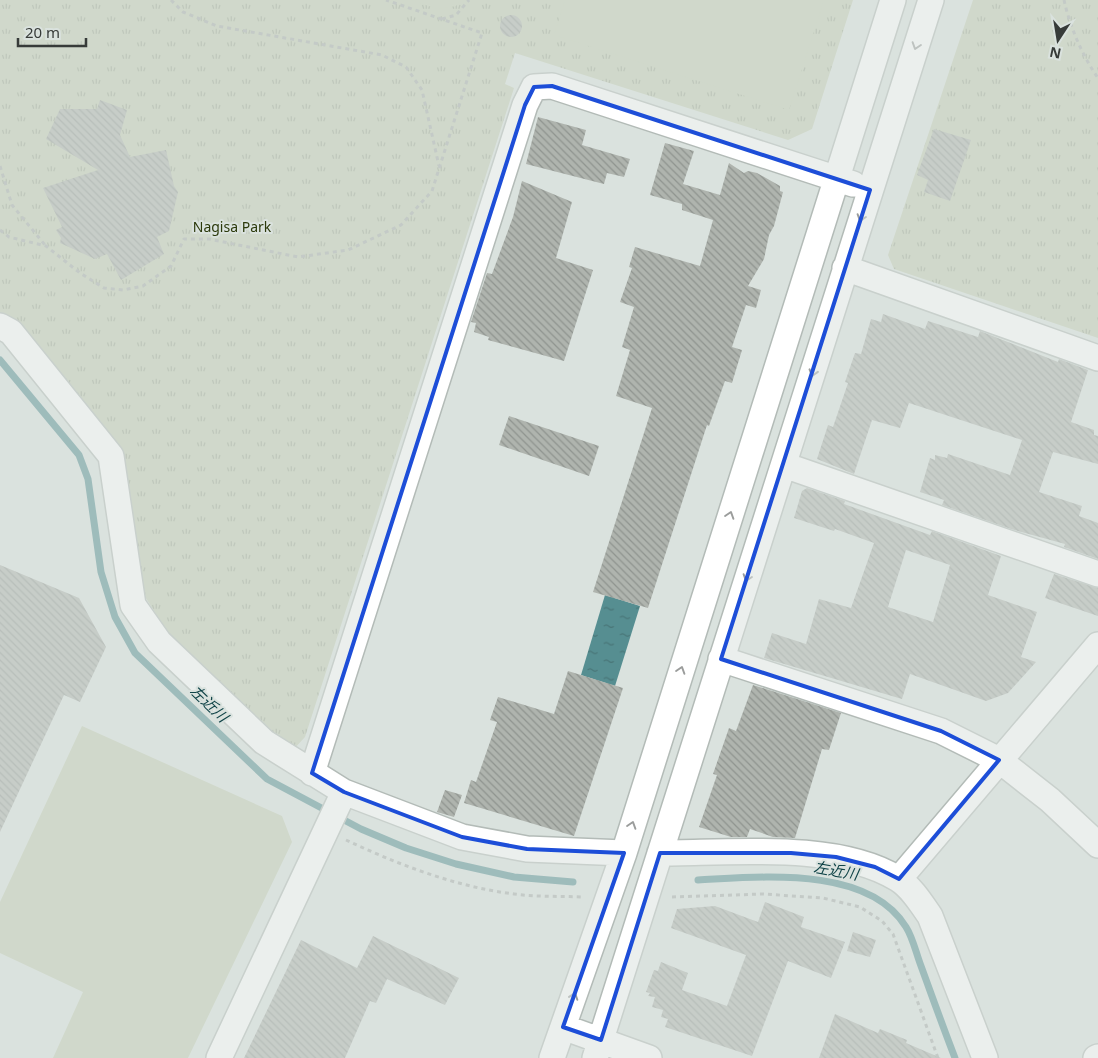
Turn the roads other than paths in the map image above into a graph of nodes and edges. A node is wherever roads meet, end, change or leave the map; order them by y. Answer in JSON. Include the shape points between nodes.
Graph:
{"nodes":[{"id":1,"x":892,"y":0,"type":"edge"},
{"id":2,"x":930,"y":0,"type":"edge"},
{"id":3,"x":837,"y":179,"type":"junction"},
{"id":4,"x":870,"y":190,"type":"junction"},
{"id":5,"x":845,"y":268,"type":"junction"},
{"id":6,"x":0,"y":326,"type":"edge"},
{"id":7,"x":1098,"y":358,"type":"edge"},
{"id":8,"x":784,"y":465,"type":"junction"},
{"id":9,"x":1098,"y":574,"type":"edge"},
{"id":10,"x":1098,"y":645,"type":"edge"},
{"id":11,"x":721,"y":659,"type":"junction"},
{"id":12,"x":999,"y":760,"type":"junction"},
{"id":13,"x":312,"y":772,"type":"junction"},
{"id":14,"x":344,"y":792,"type":"junction"},
{"id":15,"x":1098,"y":845,"type":"edge"},
{"id":16,"x":624,"y":853,"type":"junction"},
{"id":17,"x":660,"y":853,"type":"junction"},
{"id":18,"x":899,"y":879,"type":"junction"},
{"id":19,"x":563,"y":1027,"type":"junction"},
{"id":20,"x":598,"y":1049,"type":"edge"},
{"id":21,"x":219,"y":1058,"type":"edge"},
{"id":22,"x":552,"y":1058,"type":"edge"},
{"id":23,"x":648,"y":1058,"type":"edge"},
{"id":24,"x":985,"y":1058,"type":"edge"}],
"edges":[{"from":1,"to":3,"type":"street"},
{"from":2,"to":4,"type":"street","one_way":true},
{"from":3,"to":4,"type":"street"},
{"from":3,"to":13,"type":"street","via":[[552,86],[534,87],[525,105]]},
{"from":16,"to":3,"type":"street","one_way":true},
{"from":4,"to":5,"type":"street","one_way":true},
{"from":5,"to":7,"type":"street"},
{"from":5,"to":8,"type":"street","one_way":true},
{"from":6,"to":13,"type":"street","via":[[11,332],[111,456],[133,605],[159,642],[264,742]]},
{"from":8,"to":9,"type":"street"},
{"from":8,"to":11,"type":"street","one_way":true},
{"from":10,"to":12,"type":"street"},
{"from":11,"to":12,"type":"street","via":[[941,730]]},
{"from":11,"to":17,"type":"street"},
{"from":12,"to":15,"type":"street","via":[[1050,800]]},
{"from":12,"to":18,"type":"street"},
{"from":13,"to":14,"type":"street"},
{"from":14,"to":16,"type":"street","via":[[462,838],[527,849]]},
{"from":14,"to":21,"type":"street"},
{"from":19,"to":16,"type":"street","one_way":true},
{"from":17,"to":18,"type":"street","via":[[791,853],[836,857],[875,867]]},
{"from":17,"to":20,"type":"street"},
{"from":18,"to":24,"type":"street","via":[[930,916]]},
{"from":19,"to":20,"type":"street"},
{"from":19,"to":22,"type":"street"},
{"from":20,"to":23,"type":"street"}]}
